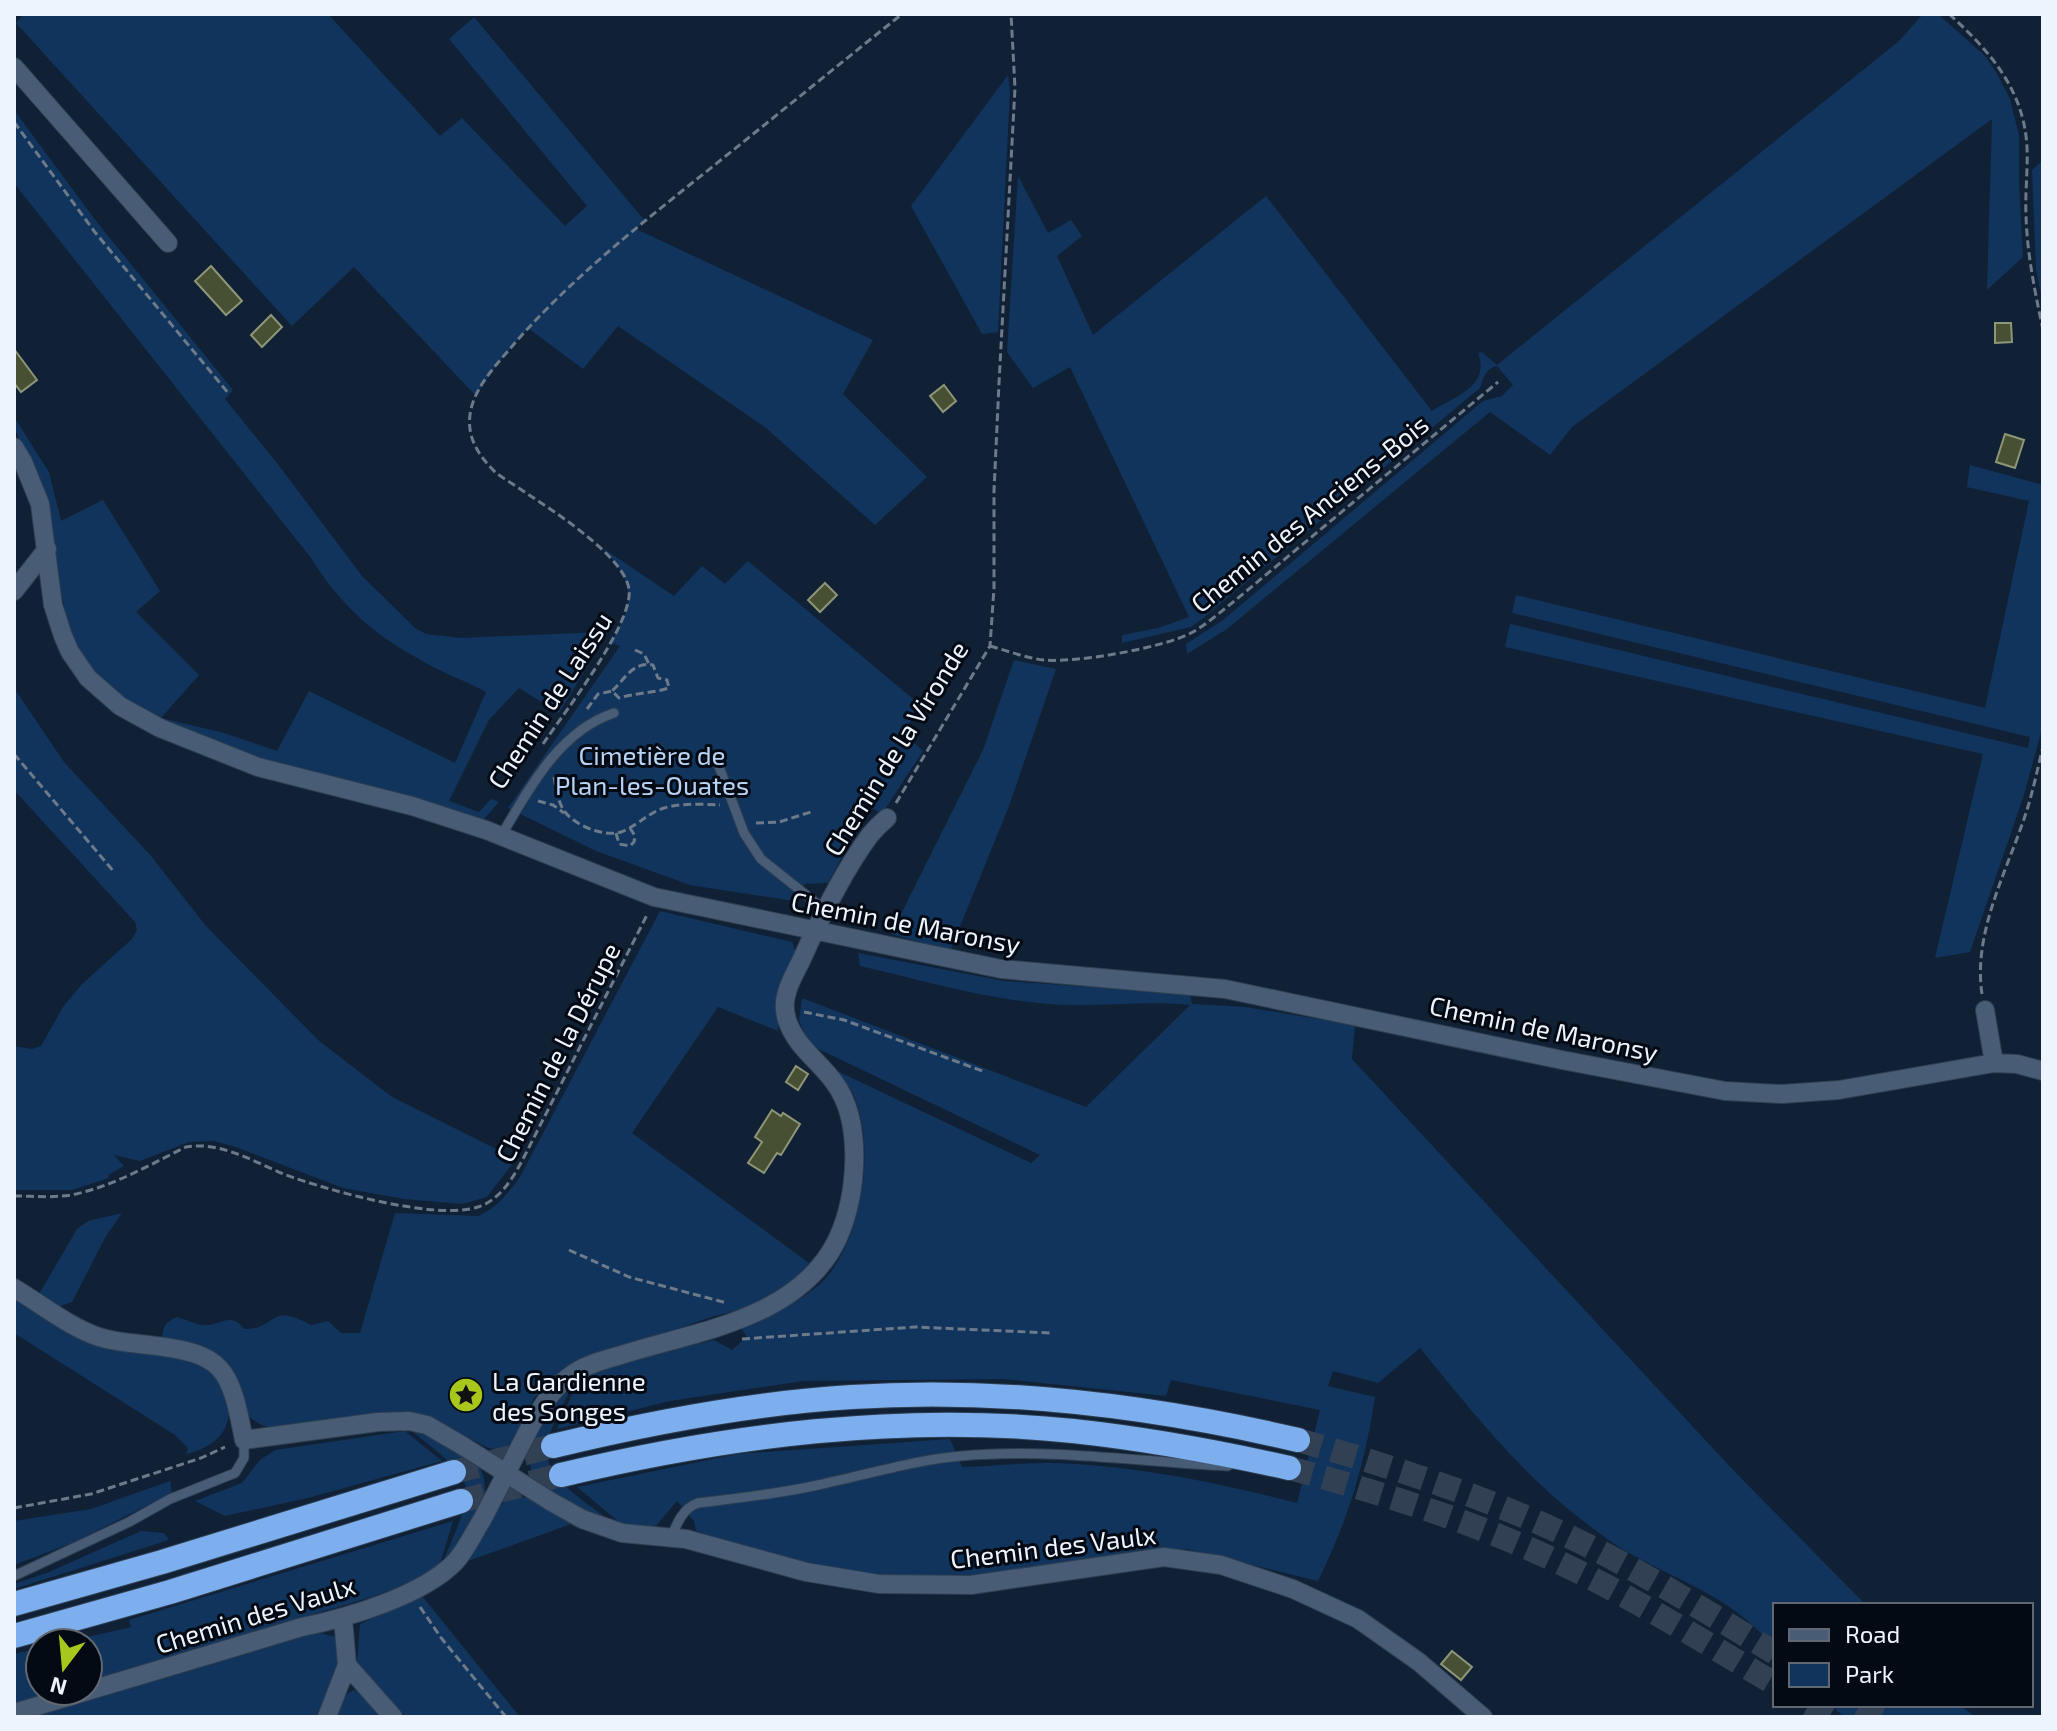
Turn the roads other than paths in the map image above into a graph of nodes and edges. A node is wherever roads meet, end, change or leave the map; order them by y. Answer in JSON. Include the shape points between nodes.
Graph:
{"nodes":[{"id":1,"x":14,"y":67,"type":"edge"},
{"id":2,"x":168,"y":243,"type":"dead end"},
{"id":3,"x":14,"y":447,"type":"edge"},
{"id":4,"x":47,"y":549,"type":"junction"},
{"id":5,"x":14,"y":591,"type":"edge"},
{"id":6,"x":614,"y":713,"type":"dead end"},
{"id":7,"x":718,"y":764,"type":"dead end"},
{"id":8,"x":887,"y":818,"type":"road end"},
{"id":9,"x":501,"y":836,"type":"junction"},
{"id":10,"x":825,"y":910,"type":"junction"},
{"id":11,"x":814,"y":932,"type":"junction"},
{"id":12,"x":1985,"y":1010,"type":"road end"},
{"id":13,"x":1994,"y":1063,"type":"junction"},
{"id":14,"x":2043,"y":1071,"type":"edge"},
{"id":15,"x":14,"y":1288,"type":"edge"},
{"id":16,"x":244,"y":1440,"type":"junction"},
{"id":17,"x":1298,"y":1440,"type":"tunnel mouth"},
{"id":18,"x":553,"y":1446,"type":"tunnel mouth"},
{"id":19,"x":1289,"y":1468,"type":"joint"},
{"id":20,"x":454,"y":1472,"type":"tunnel mouth"},
{"id":21,"x":506,"y":1473,"type":"junction"},
{"id":22,"x":561,"y":1475,"type":"tunnel mouth"},
{"id":23,"x":461,"y":1501,"type":"tunnel mouth"},
{"id":24,"x":671,"y":1538,"type":"junction"},
{"id":25,"x":14,"y":1576,"type":"edge"},
{"id":26,"x":14,"y":1604,"type":"edge"},
{"id":27,"x":343,"y":1618,"type":"junction"},
{"id":28,"x":14,"y":1636,"type":"edge"},
{"id":29,"x":347,"y":1665,"type":"junction"},
{"id":30,"x":14,"y":1713,"type":"edge"},
{"id":31,"x":327,"y":1717,"type":"edge"},
{"id":32,"x":393,"y":1717,"type":"edge"},
{"id":33,"x":1483,"y":1717,"type":"edge"}],
"edges":[{"from":1,"to":2,"type":"street"},
{"from":3,"to":4,"type":"street","name":"Chemin de Maronsy","via":[[40,504]]},
{"from":4,"to":5,"type":"street"},
{"from":4,"to":9,"type":"street","name":"Chemin de Maronsy","via":[[57,621],[70,652],[98,689],[120,706],[258,767],[412,806]]},
{"from":6,"to":9,"type":"lane","via":[[593,722],[552,758]]},
{"from":7,"to":10,"type":"lane","via":[[740,824],[761,859]]},
{"from":8,"to":10,"type":"street","name":"Chemin de la Vironde","via":[[870,834]]},
{"from":9,"to":11,"type":"street","name":"Chemin de Maronsy","via":[[654,897]]},
{"from":10,"to":11,"type":"street","name":"Chemin de la Vironde"},
{"from":11,"to":13,"type":"street","name":"Chemin de Maronsy","via":[[1001,969],[1225,989],[1725,1091],[1839,1090]]},
{"from":11,"to":21,"type":"street","name":"Chemin de la Vironde","bridge":true,"via":[[786,994],[786,1018],[797,1043],[842,1094],[852,1136],[852,1188],[828,1257],[787,1297],[756,1312],[588,1365],[565,1380],[548,1397]]},
{"from":12,"to":13,"type":"street"},
{"from":13,"to":14,"type":"street","name":"Chemin de Maronsy"},
{"from":15,"to":16,"type":"street","via":[[96,1336],[190,1351],[212,1361],[230,1381]]},
{"from":16,"to":21,"type":"street","name":"Chemin des Vaulx","bridge":true,"via":[[409,1421],[427,1425]]},
{"from":16,"to":25,"type":"lane","via":[[244,1458],[235,1473]]},
{"from":17,"to":18,"type":"highway","via":[[1128,1407],[1026,1397],[920,1395],[813,1400],[689,1416]]},
{"from":19,"to":22,"type":"highway","via":[[1122,1437],[921,1425],[769,1435]]},
{"from":19,"to":24,"type":"lane","via":[[1068,1454],[959,1456],[778,1493],[698,1503],[681,1517]]},
{"from":20,"to":26,"type":"highway"},
{"from":21,"to":24,"type":"street","name":"Chemin des Vaulx","bridge":true,"via":[[601,1528]]},
{"from":21,"to":27,"type":"street","name":"Chemin des Vaulx","bridge":true,"via":[[456,1561],[411,1593]]},
{"from":23,"to":28,"type":"highway"},
{"from":24,"to":33,"type":"street","name":"Chemin des Vaulx","via":[[806,1572],[879,1584],[971,1585],[1164,1557],[1211,1563],[1293,1589],[1358,1619]]},
{"from":27,"to":29,"type":"street"},
{"from":27,"to":30,"type":"street","name":"Chemin des Vaulx"},
{"from":29,"to":31,"type":"street"},
{"from":29,"to":32,"type":"street"}]}
